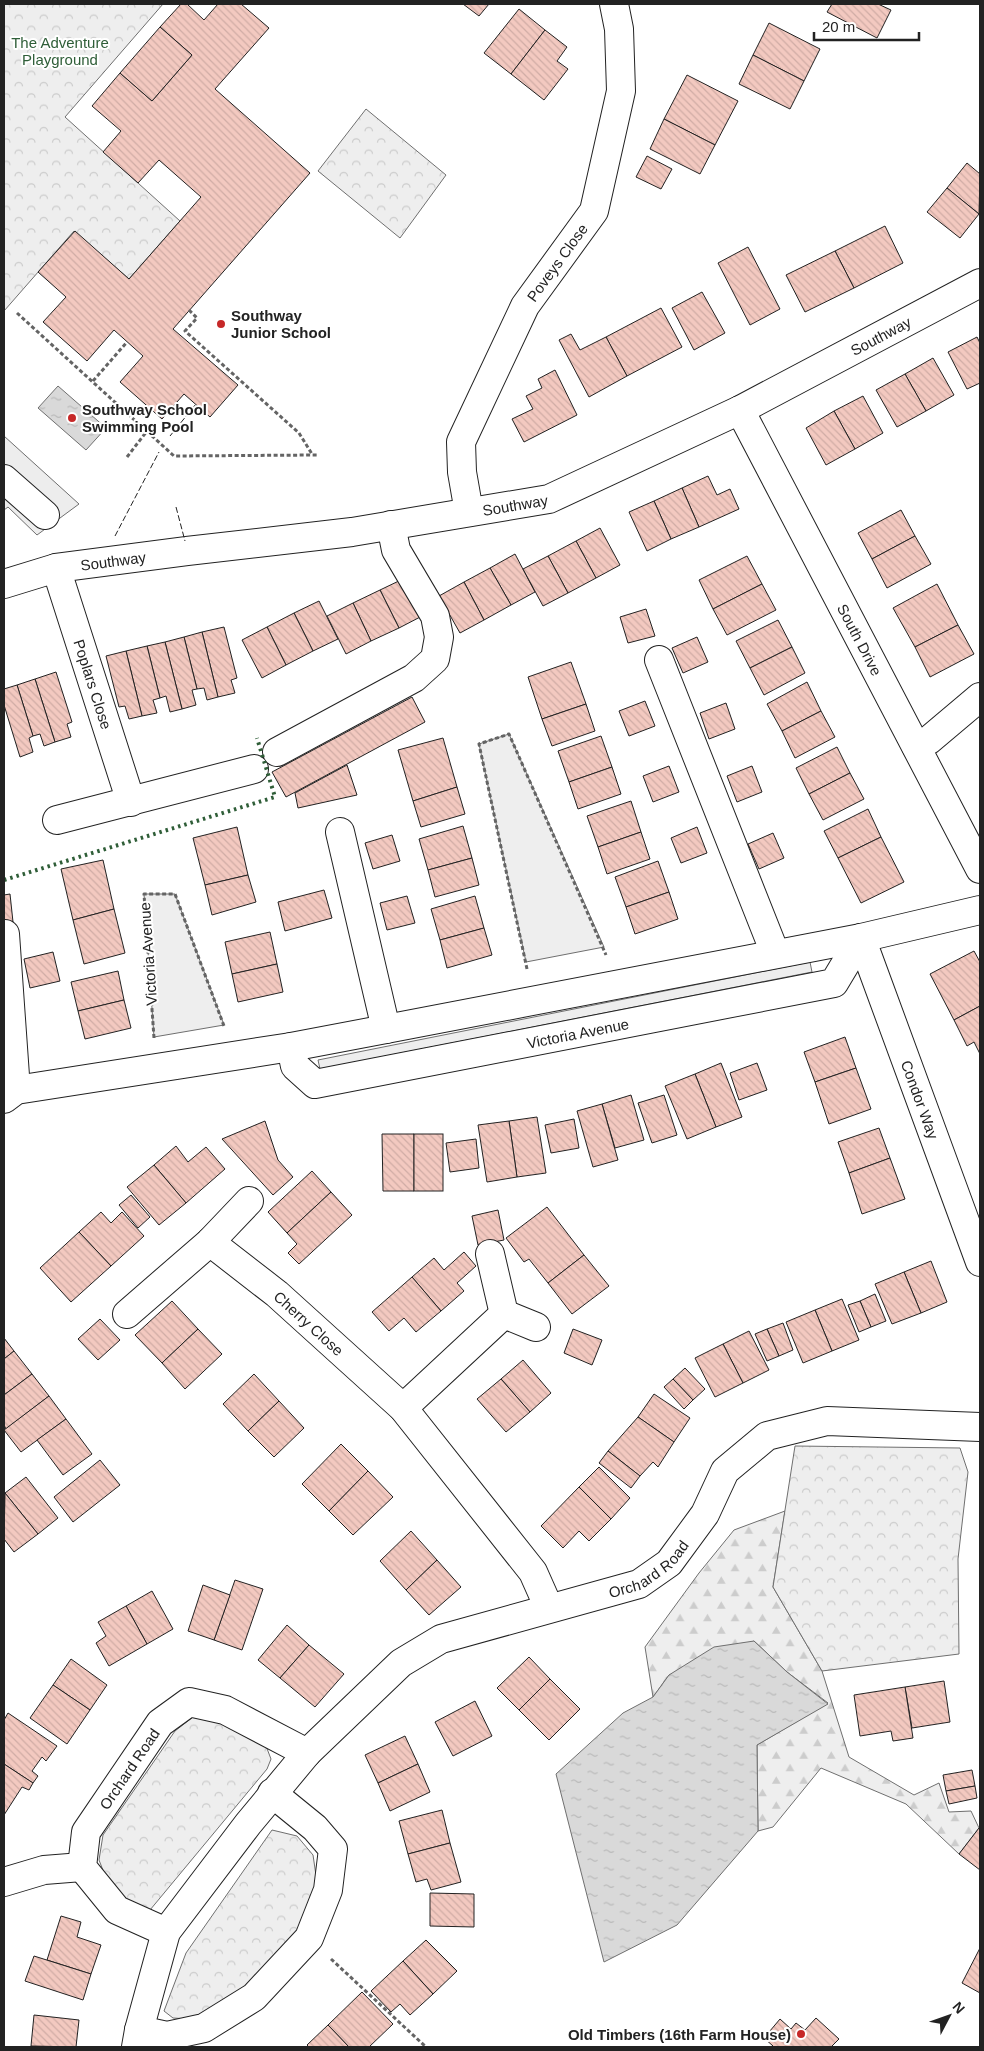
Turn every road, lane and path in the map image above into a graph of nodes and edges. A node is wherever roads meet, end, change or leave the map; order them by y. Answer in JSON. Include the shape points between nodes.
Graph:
{"nodes":[{"id":1,"x":614,"y":4,"type":"edge"},
{"id":2,"x":980,"y":283,"type":"edge"},
{"id":3,"x":189,"y":310,"type":"dead end"},
{"id":4,"x":17,"y":313,"type":"dead end"},
{"id":5,"x":127,"y":342,"type":"dead end"},
{"id":6,"x":92,"y":382,"type":"junction"},
{"id":7,"x":740,"y":410,"type":"junction"},
{"id":8,"x":147,"y":432,"type":"junction"},
{"id":9,"x":313,"y":455,"type":"junction"},
{"id":10,"x":318,"y":455,"type":"dead end"},
{"id":11,"x":127,"y":457,"type":"dead end"},
{"id":12,"x":4,"y":479,"type":"edge"},
{"id":13,"x":469,"y":512,"type":"junction"},
{"id":14,"x":45,"y":515,"type":"dead end"},
{"id":15,"x":391,"y":525,"type":"junction"},
{"id":16,"x":56,"y":568,"type":"junction"},
{"id":17,"x":4,"y":584,"type":"edge"},
{"id":18,"x":659,"y":660,"type":"dead end"},
{"id":19,"x":980,"y":697,"type":"edge"},
{"id":20,"x":916,"y":746,"type":"junction"},
{"id":21,"x":277,"y":752,"type":"dead end"},
{"id":22,"x":254,"y":769,"type":"dead end"},
{"id":23,"x":131,"y":802,"type":"junction"},
{"id":24,"x":57,"y":820,"type":"dead end"},
{"id":25,"x":340,"y":832,"type":"dead end"},
{"id":26,"x":980,"y":868,"type":"edge"},
{"id":27,"x":980,"y":910,"type":"edge"},
{"id":28,"x":4,"y":934,"type":"edge"},
{"id":29,"x":861,"y":938,"type":"junction"},
{"id":30,"x":775,"y":953,"type":"junction"},
{"id":31,"x":613,"y":985,"type":"junction"},
{"id":32,"x":534,"y":1000,"type":"junction"},
{"id":33,"x":386,"y":1029,"type":"junction"},
{"id":34,"x":291,"y":1047,"type":"junction"},
{"id":35,"x":231,"y":1056,"type":"junction"},
{"id":36,"x":160,"y":1067,"type":"junction"},
{"id":37,"x":10,"y":1095,"type":"edge"},
{"id":38,"x":249,"y":1202,"type":"dead end"},
{"id":39,"x":210,"y":1242,"type":"junction"},
{"id":40,"x":490,"y":1254,"type":"dead end"},
{"id":41,"x":980,"y":1262,"type":"edge"},
{"id":42,"x":127,"y":1314,"type":"dead end"},
{"id":43,"x":504,"y":1314,"type":"junction"},
{"id":44,"x":536,"y":1328,"type":"dead end"},
{"id":45,"x":403,"y":1408,"type":"junction"},
{"id":46,"x":980,"y":1427,"type":"edge"},
{"id":47,"x":549,"y":1608,"type":"junction"},
{"id":48,"x":307,"y":1753,"type":"junction"},
{"id":49,"x":272,"y":1793,"type":"junction"},
{"id":50,"x":82,"y":1867,"type":"junction"},
{"id":51,"x":4,"y":1882,"type":"edge"},
{"id":52,"x":166,"y":1932,"type":"junction"},
{"id":53,"x":309,"y":1938,"type":"junction"},
{"id":54,"x":137,"y":2039,"type":"edge"},
{"id":55,"x":426,"y":2047,"type":"edge"}],
"edges":[{"from":1,"to":13,"type":"street","name":"Poveys Close","via":[[619,28],[621,91],[594,211],[525,306],[461,442]]},
{"from":2,"to":7,"type":"street","name":"Southway"},
{"from":3,"to":9,"type":"path","via":[[197,318],[185,331],[299,433]]},
{"from":4,"to":6,"type":"path"},
{"from":5,"to":6,"type":"path"},
{"from":6,"to":8,"type":"path"},
{"from":7,"to":13,"type":"street","name":"Southway","via":[[549,498]]},
{"from":7,"to":20,"type":"street","name":"South Drive"},
{"from":8,"to":9,"type":"path","via":[[174,456]]},
{"from":8,"to":11,"type":"path"},
{"from":9,"to":10,"type":"path"},
{"from":12,"to":14,"type":"street"},
{"from":13,"to":15,"type":"street","name":"Southway"},
{"from":15,"to":16,"type":"street","name":"Southway"},
{"from":15,"to":21,"type":"street","via":[[396,550],[435,616],[440,637],[435,659],[414,678]]},
{"from":16,"to":17,"type":"street","name":"Southway"},
{"from":16,"to":23,"type":"street","name":"Poplars Close"},
{"from":18,"to":30,"type":"street"},
{"from":19,"to":20,"type":"street","via":[[929,740]]},
{"from":20,"to":26,"type":"street","name":"South Drive"},
{"from":22,"to":23,"type":"street"},
{"from":23,"to":24,"type":"street"},
{"from":25,"to":33,"type":"street"},
{"from":27,"to":29,"type":"street"},
{"from":28,"to":37,"type":"street"},
{"from":29,"to":30,"type":"street"},
{"from":29,"to":34,"type":"street","name":"Victoria Avenue","via":[[834,983],[314,1084],[295,1066]]},
{"from":29,"to":41,"type":"street","name":"Condor Way"},
{"from":30,"to":31,"type":"street"},
{"from":31,"to":32,"type":"street"},
{"from":31,"to":32,"type":"path","via":[[604,947],[509,734],[479,744]]},
{"from":32,"to":33,"type":"street"},
{"from":33,"to":34,"type":"street"},
{"from":34,"to":35,"type":"street"},
{"from":35,"to":36,"type":"street"},
{"from":35,"to":36,"type":"path","name":"Victoria Avenue","via":[[224,1025],[175,894],[144,894],[154,1037]]},
{"from":36,"to":37,"type":"street"},
{"from":38,"to":39,"type":"street"},
{"from":39,"to":42,"type":"street"},
{"from":39,"to":45,"type":"street","name":"Cherry Close","via":[[277,1294]]},
{"from":40,"to":43,"type":"street"},
{"from":43,"to":44,"type":"street"},
{"from":43,"to":45,"type":"street"},
{"from":45,"to":47,"type":"street","name":"Cherry Close","via":[[533,1572]]},
{"from":46,"to":47,"type":"street","name":"Orchard Road","via":[[827,1421],[767,1436],[725,1471],[705,1514],[669,1563],[639,1584]]},
{"from":47,"to":48,"type":"street","name":"Orchard Road","via":[[441,1639],[401,1663]]},
{"from":48,"to":49,"type":"street","name":"Orchard Road"},
{"from":48,"to":50,"type":"street","name":"Orchard Road","via":[[225,1710],[190,1702],[160,1723],[86,1832]]},
{"from":49,"to":52,"type":"street","name":"Orchard Road"},
{"from":49,"to":53,"type":"street","name":"Orchard Road","via":[[315,1828],[333,1849],[328,1890]]},
{"from":50,"to":51,"type":"street","via":[[44,1870]]},
{"from":50,"to":52,"type":"street","via":[[117,1910]]},
{"from":52,"to":54,"type":"street","name":"Orchard Road"},
{"from":53,"to":54,"type":"street","name":"Orchard Road","via":[[254,1997],[204,2028]]},
{"from":53,"to":55,"type":"path"}]}
